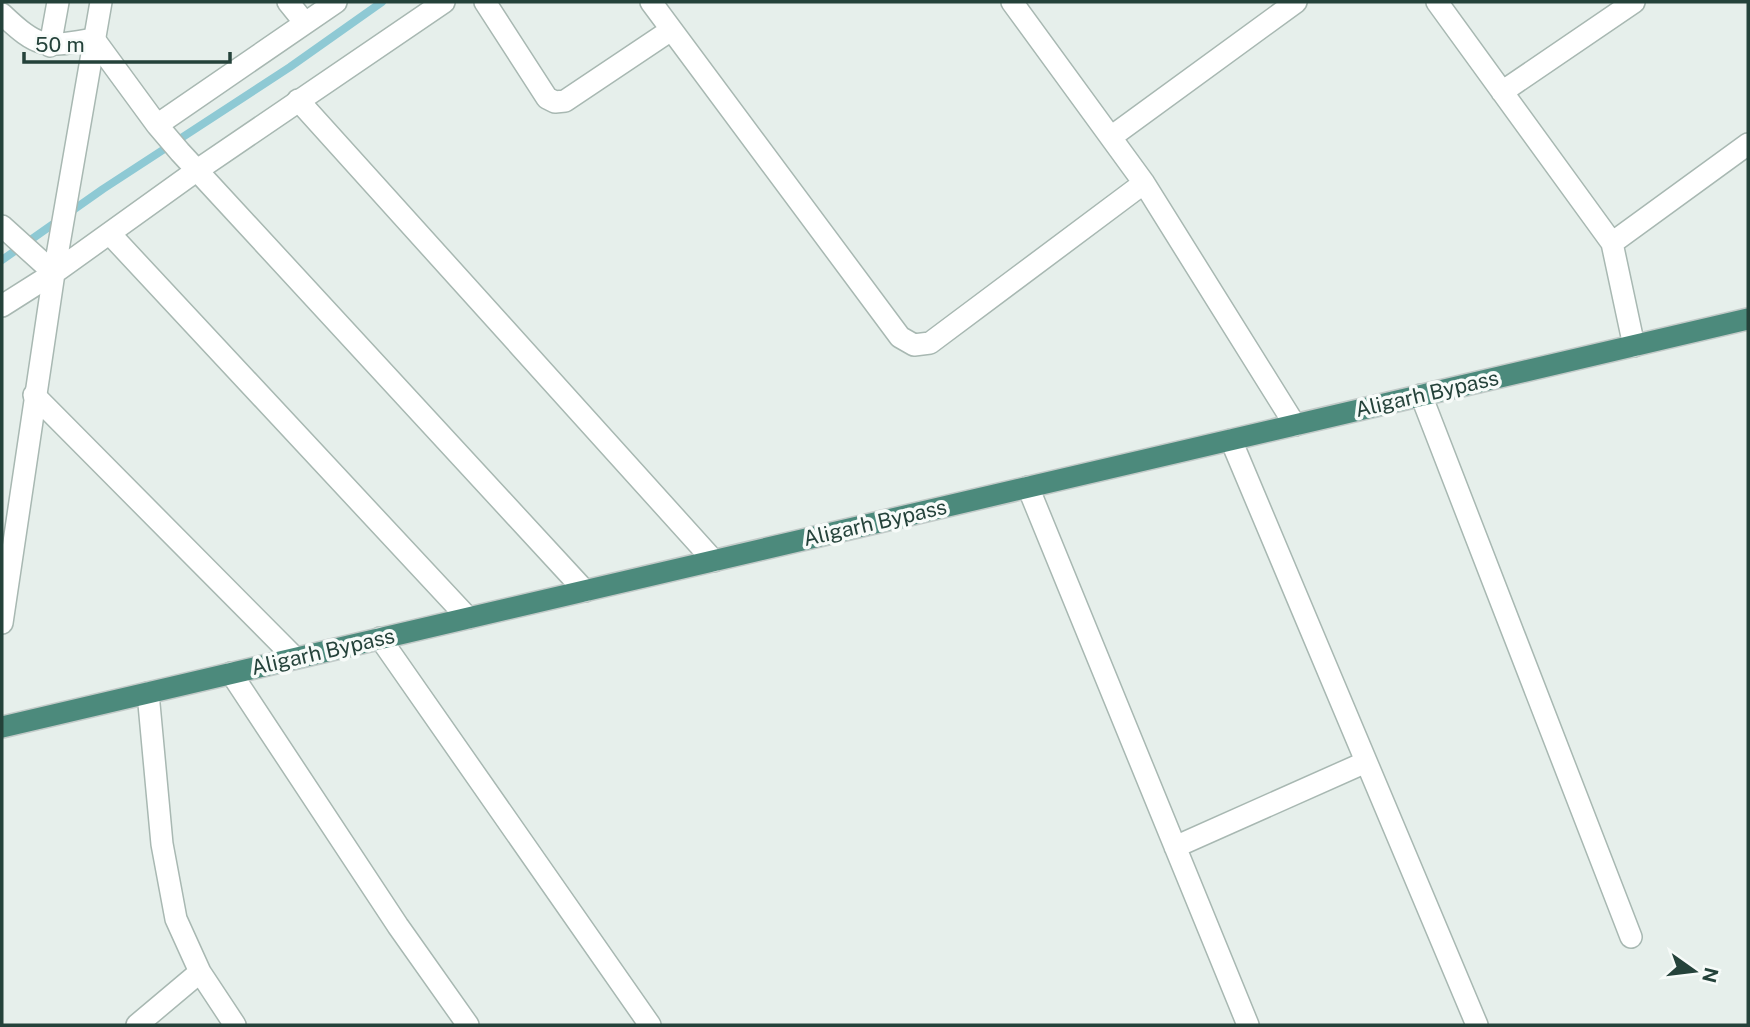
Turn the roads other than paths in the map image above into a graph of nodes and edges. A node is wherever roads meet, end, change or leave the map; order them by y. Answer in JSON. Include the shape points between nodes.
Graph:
{"nodes":[{"id":1,"x":58,"y":2,"type":"edge"},
{"id":2,"x":101,"y":2,"type":"edge"},
{"id":3,"x":288,"y":2,"type":"edge"},
{"id":4,"x":336,"y":2,"type":"edge"},
{"id":5,"x":444,"y":2,"type":"edge"},
{"id":6,"x":485,"y":2,"type":"edge"},
{"id":7,"x":651,"y":2,"type":"edge"},
{"id":8,"x":1012,"y":2,"type":"edge"},
{"id":9,"x":1296,"y":2,"type":"edge"},
{"id":10,"x":1437,"y":2,"type":"edge"},
{"id":11,"x":1633,"y":2,"type":"edge"},
{"id":12,"x":2,"y":14,"type":"edge"},
{"id":13,"x":304,"y":23,"type":"junction"},
{"id":14,"x":671,"y":30,"type":"junction"},
{"id":15,"x":73,"y":42,"type":"junction"},
{"id":16,"x":1502,"y":92,"type":"junction"},
{"id":17,"x":298,"y":100,"type":"junction"},
{"id":18,"x":1111,"y":137,"type":"junction"},
{"id":19,"x":168,"y":139,"type":"junction"},
{"id":20,"x":1748,"y":144,"type":"edge"},
{"id":21,"x":196,"y":171,"type":"junction"},
{"id":22,"x":1144,"y":183,"type":"junction"},
{"id":23,"x":6,"y":230,"type":"edge"},
{"id":24,"x":110,"y":234,"type":"junction"},
{"id":25,"x":1612,"y":243,"type":"junction"},
{"id":26,"x":54,"y":272,"type":"junction"},
{"id":27,"x":2,"y":306,"type":"edge"},
{"id":28,"x":1748,"y":319,"type":"edge"},
{"id":29,"x":1634,"y":345,"type":"junction"},
{"id":30,"x":34,"y":395,"type":"junction"},
{"id":31,"x":1421,"y":395,"type":"junction"},
{"id":32,"x":1295,"y":425,"type":"junction"},
{"id":33,"x":1231,"y":440,"type":"junction"},
{"id":34,"x":1028,"y":487,"type":"junction"},
{"id":35,"x":713,"y":561,"type":"junction"},
{"id":36,"x":585,"y":591,"type":"junction"},
{"id":37,"x":468,"y":618,"type":"junction"},
{"id":38,"x":2,"y":623,"type":"edge"},
{"id":39,"x":380,"y":638,"type":"junction"},
{"id":40,"x":295,"y":658,"type":"junction"},
{"id":41,"x":231,"y":673,"type":"junction"},
{"id":42,"x":148,"y":692,"type":"junction"},
{"id":43,"x":2,"y":727,"type":"edge"},
{"id":44,"x":1367,"y":762,"type":"junction"},
{"id":45,"x":1175,"y":847,"type":"junction"},
{"id":46,"x":1631,"y":937,"type":"dead end"},
{"id":47,"x":200,"y":972,"type":"junction"},
{"id":48,"x":137,"y":1025,"type":"edge"},
{"id":49,"x":235,"y":1025,"type":"edge"},
{"id":50,"x":468,"y":1025,"type":"edge"},
{"id":51,"x":650,"y":1025,"type":"edge"},
{"id":52,"x":1248,"y":1025,"type":"edge"},
{"id":53,"x":1477,"y":1025,"type":"edge"}],
"edges":[{"from":1,"to":15,"type":"street"},
{"from":2,"to":15,"type":"street"},
{"from":3,"to":13,"type":"street"},
{"from":4,"to":13,"type":"street"},
{"from":5,"to":17,"type":"street"},
{"from":6,"to":14,"type":"street","via":[[547,98],[555,102],[565,101]]},
{"from":7,"to":14,"type":"street"},
{"from":8,"to":18,"type":"street"},
{"from":9,"to":18,"type":"street"},
{"from":10,"to":16,"type":"street"},
{"from":11,"to":16,"type":"street"},
{"from":12,"to":15,"type":"street","via":[[33,41]]},
{"from":13,"to":19,"type":"street"},
{"from":14,"to":22,"type":"street","via":[[900,337],[914,345],[930,343]]},
{"from":15,"to":19,"type":"street"},
{"from":15,"to":26,"type":"street"},
{"from":16,"to":25,"type":"street"},
{"from":17,"to":21,"type":"street"},
{"from":17,"to":35,"type":"street"},
{"from":18,"to":22,"type":"street"},
{"from":19,"to":21,"type":"street"},
{"from":20,"to":25,"type":"street"},
{"from":21,"to":24,"type":"street"},
{"from":21,"to":36,"type":"street"},
{"from":22,"to":32,"type":"street"},
{"from":23,"to":26,"type":"street"},
{"from":24,"to":26,"type":"street"},
{"from":24,"to":37,"type":"street"},
{"from":25,"to":29,"type":"street"},
{"from":26,"to":27,"type":"street"},
{"from":26,"to":30,"type":"street"},
{"from":28,"to":29,"type":"highway","name":"Aligarh Bypass"},
{"from":29,"to":31,"type":"highway","name":"Aligarh Bypass"},
{"from":30,"to":38,"type":"street"},
{"from":30,"to":40,"type":"street"},
{"from":31,"to":32,"type":"highway","name":"Aligarh Bypass"},
{"from":31,"to":46,"type":"street"},
{"from":32,"to":33,"type":"highway","name":"Aligarh Bypass"},
{"from":33,"to":34,"type":"highway","name":"Aligarh Bypass"},
{"from":33,"to":44,"type":"street"},
{"from":34,"to":35,"type":"highway","name":"Aligarh Bypass"},
{"from":34,"to":45,"type":"street"},
{"from":35,"to":36,"type":"highway","name":"Aligarh Bypass"},
{"from":36,"to":37,"type":"highway","name":"Aligarh Bypass"},
{"from":37,"to":39,"type":"highway","name":"Aligarh Bypass"},
{"from":39,"to":40,"type":"highway","name":"Aligarh Bypass"},
{"from":39,"to":51,"type":"street"},
{"from":40,"to":41,"type":"highway","name":"Aligarh Bypass"},
{"from":41,"to":42,"type":"highway","name":"Aligarh Bypass"},
{"from":41,"to":50,"type":"street"},
{"from":42,"to":43,"type":"highway","name":"Aligarh Bypass"},
{"from":42,"to":47,"type":"street","via":[[162,844],[176,919]]},
{"from":44,"to":45,"type":"street"},
{"from":44,"to":53,"type":"street"},
{"from":45,"to":52,"type":"street"},
{"from":47,"to":48,"type":"street"},
{"from":47,"to":49,"type":"street"}]}
